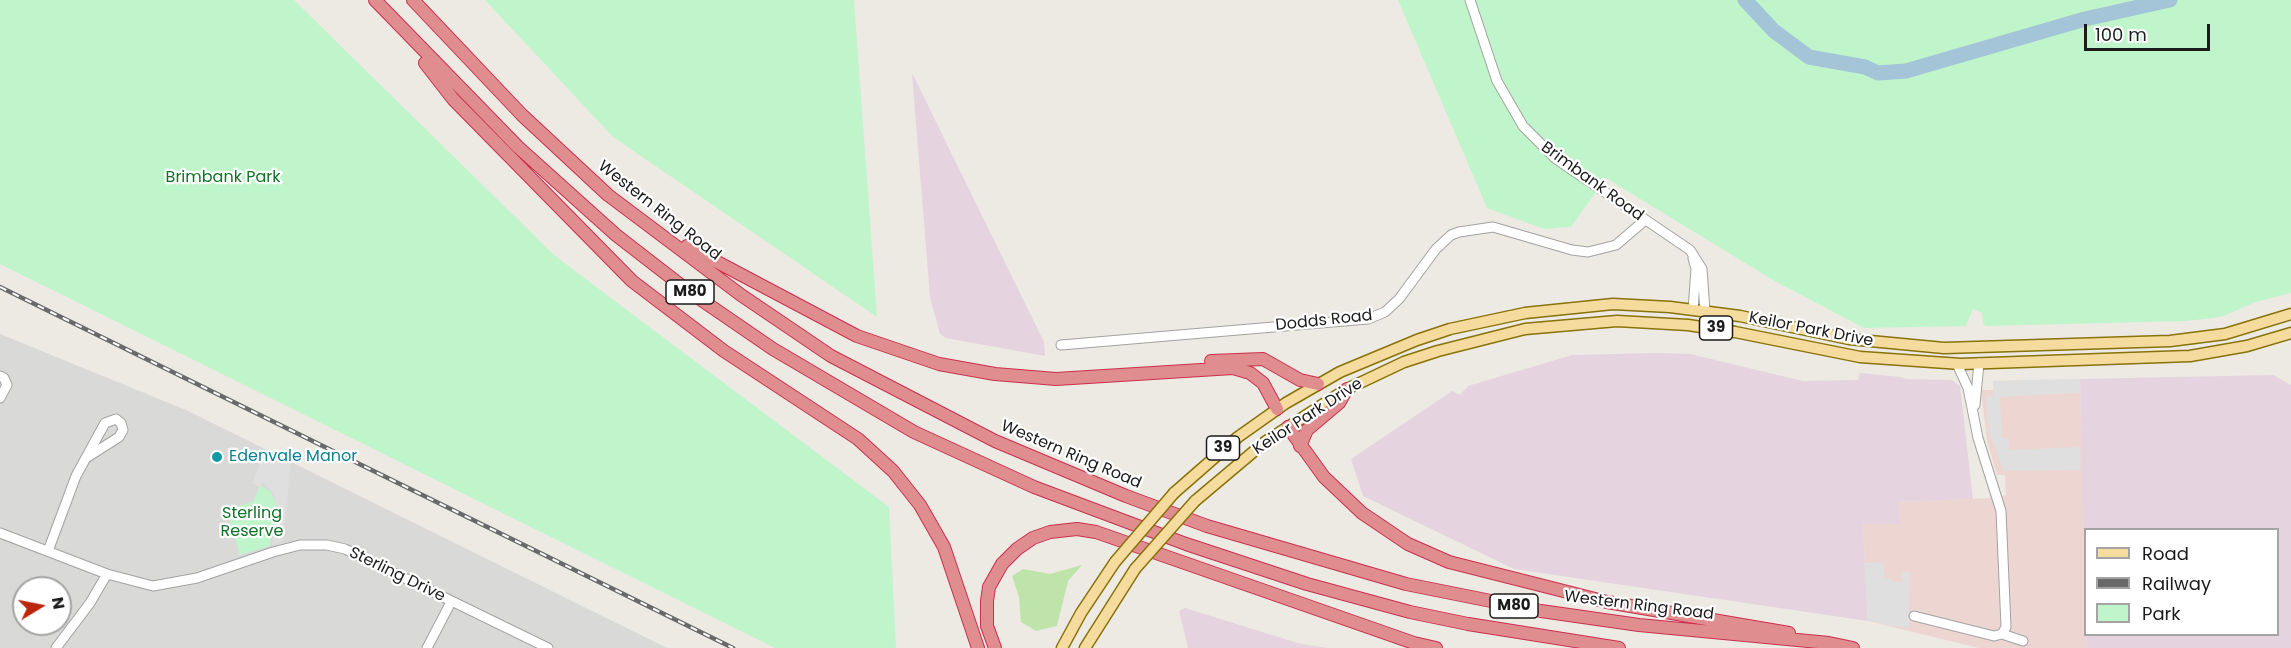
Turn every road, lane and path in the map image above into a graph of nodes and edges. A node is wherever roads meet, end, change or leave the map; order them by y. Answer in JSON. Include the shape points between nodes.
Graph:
{"nodes":[{"id":1,"x":375,"y":0,"type":"edge"},
{"id":2,"x":413,"y":0,"type":"edge"},
{"id":3,"x":1470,"y":0,"type":"edge"},
{"id":4,"x":398,"y":26,"type":"junction"},
{"id":5,"x":642,"y":220,"type":"junction"},
{"id":6,"x":1644,"y":221,"type":"junction"},
{"id":7,"x":1690,"y":250,"type":"junction"},
{"id":8,"x":1693,"y":309,"type":"junction"},
{"id":9,"x":1705,"y":311,"type":"junction"},
{"id":10,"x":1704,"y":326,"type":"junction"},
{"id":11,"x":2290,"y":326,"type":"edge"},
{"id":12,"x":1061,"y":345,"type":"dead end"},
{"id":13,"x":1976,"y":347,"type":"junction"},
{"id":14,"x":1957,"y":363,"type":"junction"},
{"id":15,"x":1979,"y":363,"type":"junction"},
{"id":16,"x":0,"y":376,"type":"edge"},
{"id":17,"x":1130,"y":376,"type":"junction"},
{"id":18,"x":1318,"y":384,"type":"junction"},
{"id":19,"x":1347,"y":389,"type":"junction"},
{"id":20,"x":0,"y":398,"type":"edge"},
{"id":21,"x":1277,"y":409,"type":"junction"},
{"id":22,"x":1974,"y":413,"type":"junction"},
{"id":23,"x":1288,"y":427,"type":"junction"},
{"id":24,"x":1300,"y":446,"type":"junction"},
{"id":25,"x":86,"y":458,"type":"dead end"},
{"id":26,"x":0,"y":533,"type":"edge"},
{"id":27,"x":48,"y":551,"type":"junction"},
{"id":28,"x":107,"y":574,"type":"junction"},
{"id":29,"x":451,"y":602,"type":"junction"},
{"id":30,"x":1914,"y":616,"type":"dead end"},
{"id":31,"x":2002,"y":634,"type":"junction"},
{"id":32,"x":2023,"y":641,"type":"dead end"},
{"id":33,"x":1829,"y":643,"type":"junction"},
{"id":34,"x":56,"y":648,"type":"edge"},
{"id":35,"x":427,"y":648,"type":"edge"},
{"id":36,"x":548,"y":648,"type":"edge"},
{"id":37,"x":978,"y":648,"type":"edge"},
{"id":38,"x":995,"y":648,"type":"edge"},
{"id":39,"x":1062,"y":648,"type":"edge"},
{"id":40,"x":1085,"y":648,"type":"edge"},
{"id":41,"x":1436,"y":648,"type":"edge"},
{"id":42,"x":1619,"y":648,"type":"edge"},
{"id":43,"x":1853,"y":648,"type":"edge"}],
"edges":[{"from":1,"to":4,"type":"highway","number":"M80"},
{"from":2,"to":5,"type":"highway","name":"Western Ring Road","number":"M80","via":[[522,115],[608,195]]},
{"from":3,"to":6,"type":"street","name":"Brimbank Road","via":[[1497,81],[1523,126],[1556,159]]},
{"from":4,"to":37,"type":"highway","via":[[453,99],[632,281],[724,351],[858,439],[893,471],[920,505],[944,547]]},
{"from":4,"to":42,"type":"highway","number":"M80","via":[[518,147],[615,235],[773,349],[914,432],[1034,487],[1307,584],[1468,624]]},
{"from":5,"to":17,"type":"highway","via":[[807,311],[895,351],[950,367],[1020,377]]},
{"from":5,"to":33,"type":"highway","name":"Western Ring Road","number":"M80","via":[[831,356],[995,441],[1207,526],[1362,573],[1494,602],[1639,625]]},
{"from":6,"to":7,"type":"street","name":"Brimbank Road"},
{"from":6,"to":12,"type":"street","name":"Dodds Road","via":[[1616,244],[1588,252],[1493,227],[1459,232],[1436,249],[1399,299],[1385,312],[1368,319]]},
{"from":7,"to":8,"type":"street","via":[[1696,269]]},
{"from":7,"to":9,"type":"street","via":[[1702,269]]},
{"from":8,"to":9,"type":"main road","name":"Keilor Park Drive","number":"39"},
{"from":8,"to":10,"type":"main road"},
{"from":8,"to":18,"type":"main road","name":"Keilor Park Drive","number":"39","via":[[1612,304],[1557,308],[1490,320],[1417,340]]},
{"from":9,"to":10,"type":"main road"},
{"from":9,"to":13,"type":"main road","name":"Keilor Park Drive","number":"39","via":[[1848,339]]},
{"from":10,"to":14,"type":"main road","name":"Keilor Park Drive","number":"39","via":[[1860,357]]},
{"from":10,"to":19,"type":"main road","name":"Keilor Park Drive","number":"39","via":[[1617,321],[1525,329],[1426,354]]},
{"from":11,"to":13,"type":"main road","name":"Keilor Park Drive","number":"39","via":[[2170,341]]},
{"from":11,"to":15,"type":"main road","name":"Keilor Park Drive","number":"39","via":[[2247,346],[2190,356]]},
{"from":13,"to":15,"type":"main road","via":[[1972,354]]},
{"from":14,"to":15,"type":"main road","name":"Keilor Park Drive","number":"39"},
{"from":14,"to":22,"type":"street"},
{"from":15,"to":22,"type":"street"},
{"from":16,"to":20,"type":"street","via":[[7,385]]},
{"from":17,"to":18,"type":"highway","via":[[1205,362],[1254,358],[1271,361],[1300,380]]},
{"from":17,"to":21,"type":"highway","via":[[1222,368],[1243,370],[1263,383]]},
{"from":18,"to":21,"type":"main road","name":"Keilor Park Drive","number":"39"},
{"from":19,"to":23,"type":"main road","name":"Keilor Park Drive","number":"39"},
{"from":19,"to":24,"type":"highway","via":[[1339,403],[1307,430]]},
{"from":21,"to":23,"type":"main road"},
{"from":21,"to":39,"type":"main road","name":"Keilor Park Drive","number":"39","bridge":true,"via":[[1216,454],[1174,493],[1115,562]]},
{"from":22,"to":31,"type":"street","via":[[2003,526],[2007,620]]},
{"from":23,"to":24,"type":"highway"},
{"from":23,"to":40,"type":"main road","name":"Keilor Park Drive","number":"39","bridge":true,"via":[[1239,462],[1195,501],[1135,569]]},
{"from":24,"to":33,"type":"highway","via":[[1324,477],[1362,513],[1408,544],[1463,567],[1607,602],[1755,626]]},
{"from":25,"to":27,"type":"street"},
{"from":26,"to":27,"type":"street","name":"Sterling Drive"},
{"from":27,"to":28,"type":"street","name":"Sterling Drive"},
{"from":28,"to":29,"type":"street","name":"Sterling Drive","via":[[164,585],[291,547],[327,545],[360,556]]},
{"from":28,"to":34,"type":"street"},
{"from":29,"to":35,"type":"street"},
{"from":29,"to":36,"type":"street","name":"Sterling Drive"},
{"from":30,"to":31,"type":"street","via":[[1989,636]]},
{"from":31,"to":32,"type":"street"},
{"from":33,"to":43,"type":"highway","name":"Western Ring Road","number":"M80"},
{"from":38,"to":41,"type":"highway","via":[[987,626],[987,601],[998,569],[1033,538],[1077,529],[1096,532]]}]}
